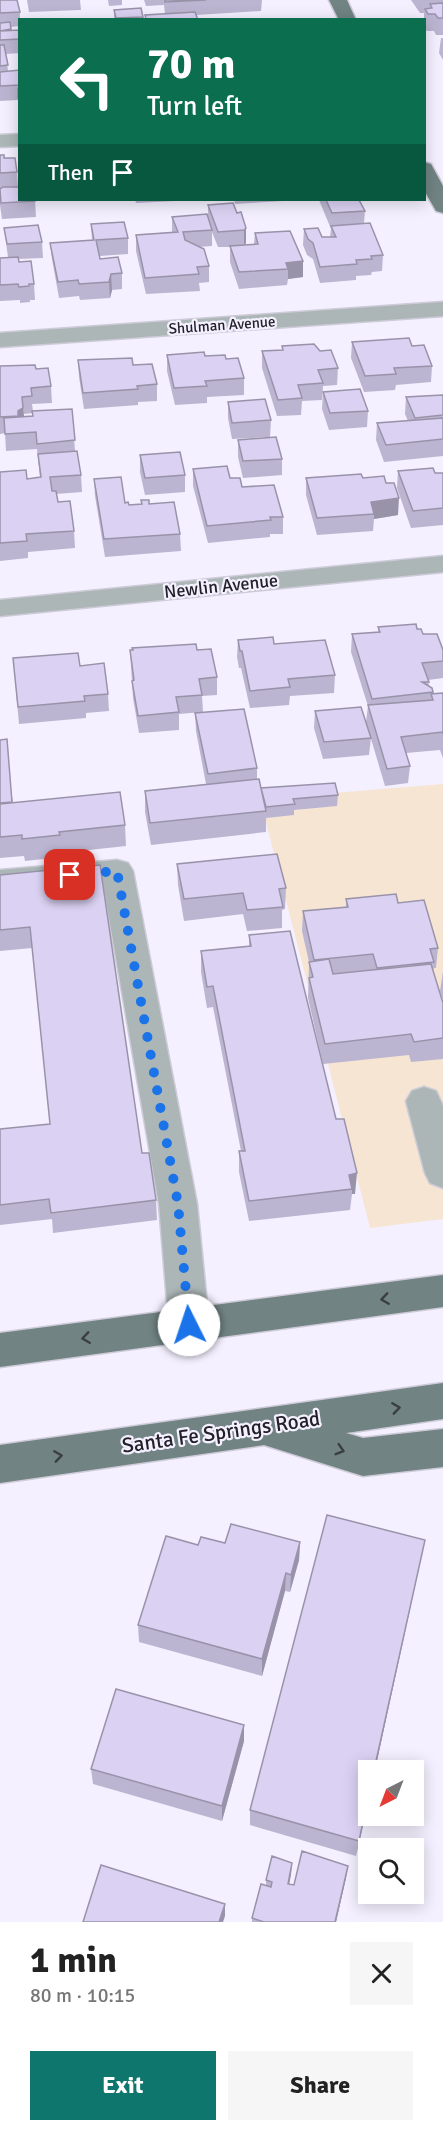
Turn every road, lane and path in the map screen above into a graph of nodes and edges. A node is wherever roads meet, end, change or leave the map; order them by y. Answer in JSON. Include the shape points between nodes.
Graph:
{"nodes":[{"id":1,"x":338,"y":0,"type":"edge"},
{"id":2,"x":347,"y":18,"type":"edge"},
{"id":3,"x":18,"y":140,"type":"edge"},
{"id":4,"x":0,"y":141,"type":"edge"},
{"id":5,"x":426,"y":172,"type":"edge"},
{"id":6,"x":443,"y":207,"type":"edge"},
{"id":7,"x":443,"y":309,"type":"edge"},
{"id":8,"x":0,"y":340,"type":"edge"},
{"id":9,"x":443,"y":564,"type":"edge"},
{"id":10,"x":0,"y":608,"type":"edge"},
{"id":11,"x":0,"y":881,"type":"edge"},
{"id":12,"x":424,"y":1101,"type":"dead end"},
{"id":13,"x":443,"y":1173,"type":"edge"},
{"id":14,"x":443,"y":1291,"type":"edge"},
{"id":15,"x":189,"y":1325,"type":"junction"},
{"id":16,"x":0,"y":1350,"type":"edge"},
{"id":17,"x":443,"y":1401,"type":"edge"},
{"id":18,"x":264,"y":1426,"type":"junction"},
{"id":19,"x":443,"y":1448,"type":"edge"},
{"id":20,"x":0,"y":1464,"type":"edge"}],
"edges":[{"from":1,"to":2,"type":"main road"},
{"from":3,"to":4,"type":"street"},
{"from":5,"to":6,"type":"main road"},
{"from":7,"to":8,"type":"street","name":"Shulman Avenue"},
{"from":9,"to":10,"type":"street","name":"Newlin Avenue"},
{"from":11,"to":15,"type":"street","via":[[117,871],[178,1204]]},
{"from":12,"to":13,"type":"street"},
{"from":14,"to":15,"type":"main road","one_way":true},
{"from":15,"to":16,"type":"main road","one_way":true},
{"from":18,"to":17,"type":"main road","name":"Santa Fe Springs Road","one_way":true},
{"from":18,"to":19,"type":"main road","one_way":true,"via":[[363,1457]]},
{"from":20,"to":18,"type":"main road","name":"Santa Fe Springs Road","one_way":true}]}
